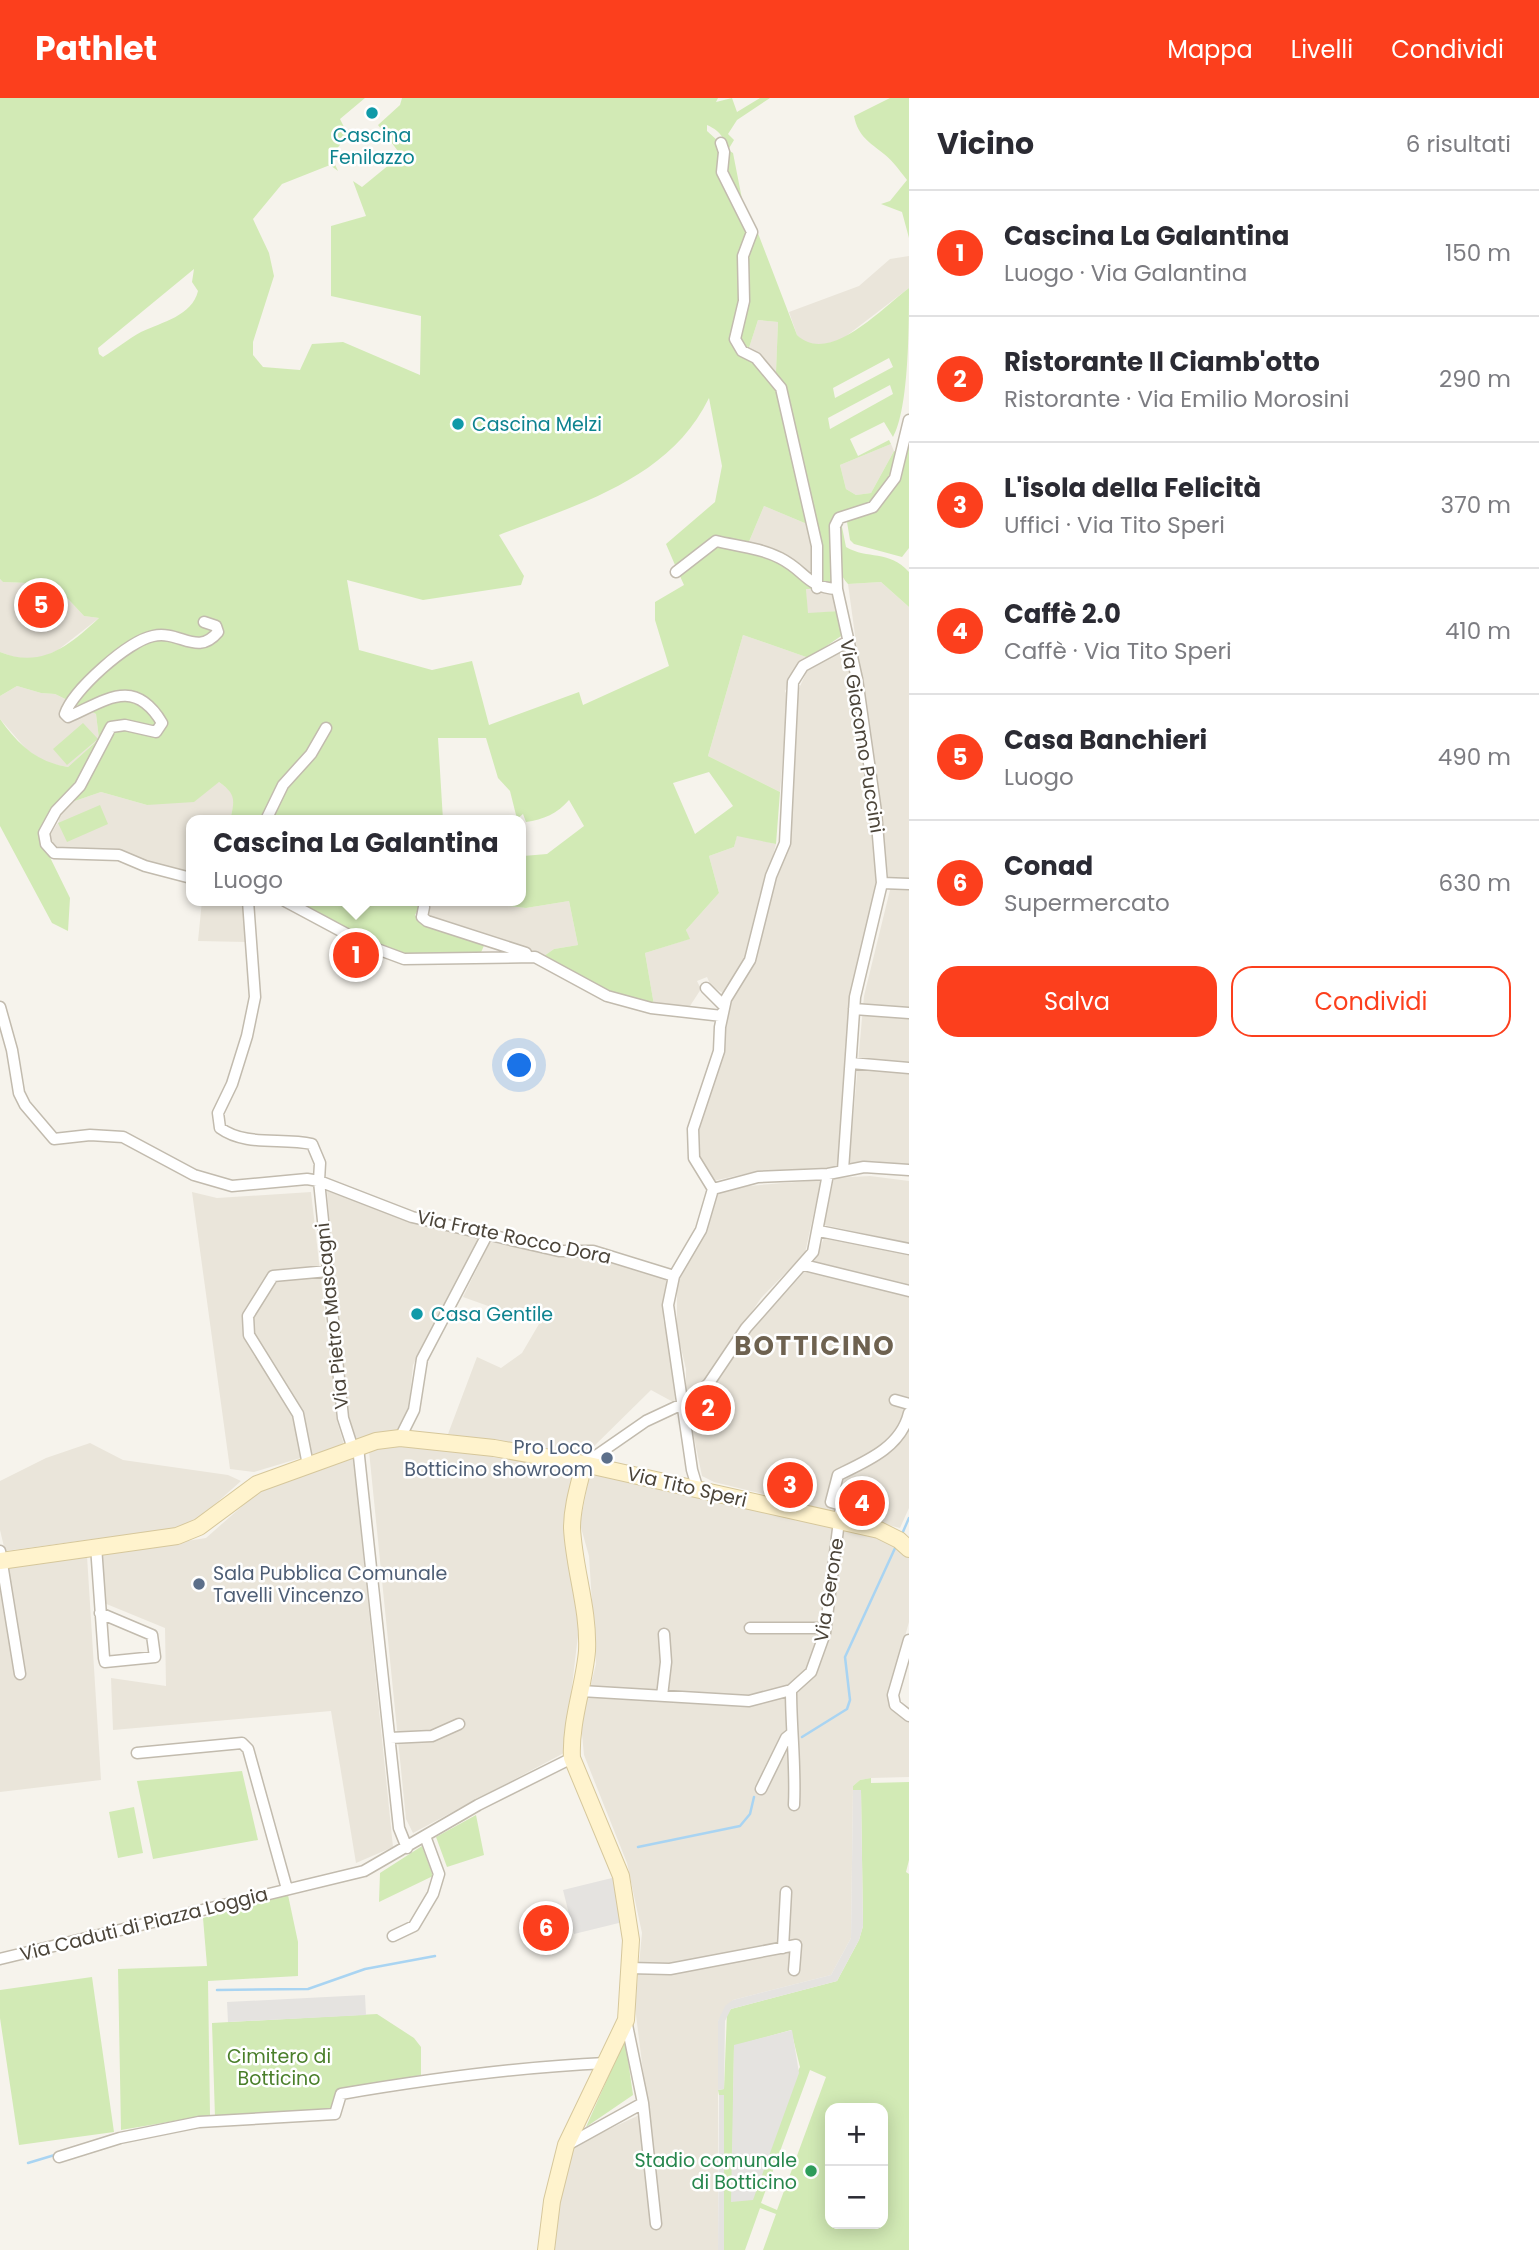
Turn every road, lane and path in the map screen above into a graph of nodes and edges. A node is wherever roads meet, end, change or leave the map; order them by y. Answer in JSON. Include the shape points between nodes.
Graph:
{"nodes":[{"id":1,"x":721,"y":143,"type":"dead end"},
{"id":2,"x":909,"y":420,"type":"edge"},
{"id":3,"x":676,"y":572,"type":"dead end"},
{"id":4,"x":817,"y":587,"type":"junction"},
{"id":5,"x":837,"y":589,"type":"junction"},
{"id":6,"x":204,"y":622,"type":"dead end"},
{"id":7,"x":849,"y":641,"type":"junction"},
{"id":8,"x":327,"y":728,"type":"dead end"},
{"id":9,"x":268,"y":815,"type":"edge"},
{"id":10,"x":186,"y":877,"type":"edge"},
{"id":11,"x":882,"y":883,"type":"junction"},
{"id":12,"x":909,"y":884,"type":"edge"},
{"id":13,"x":248,"y":906,"type":"edge"},
{"id":14,"x":294,"y":906,"type":"edge"},
{"id":15,"x":424,"y":907,"type":"dead end"},
{"id":16,"x":535,"y":957,"type":"junction"},
{"id":17,"x":706,"y":988,"type":"dead end"},
{"id":18,"x":0,"y":1007,"type":"edge"},
{"id":19,"x":854,"y":1009,"type":"junction"},
{"id":20,"x":723,"y":1011,"type":"junction"},
{"id":21,"x":909,"y":1013,"type":"edge"},
{"id":22,"x":850,"y":1063,"type":"junction"},
{"id":23,"x":909,"y":1068,"type":"edge"},
{"id":24,"x":843,"y":1170,"type":"junction"},
{"id":25,"x":909,"y":1170,"type":"edge"},
{"id":26,"x":828,"y":1174,"type":"junction"},
{"id":27,"x":319,"y":1181,"type":"junction"},
{"id":28,"x":713,"y":1189,"type":"junction"},
{"id":29,"x":820,"y":1231,"type":"junction"},
{"id":30,"x":488,"y":1233,"type":"junction"},
{"id":31,"x":909,"y":1249,"type":"edge"},
{"id":32,"x":804,"y":1265,"type":"junction"},
{"id":33,"x":328,"y":1271,"type":"junction"},
{"id":34,"x":674,"y":1276,"type":"junction"},
{"id":35,"x":909,"y":1291,"type":"edge"},
{"id":36,"x":895,"y":1400,"type":"dead end"},
{"id":37,"x":909,"y":1404,"type":"edge"},
{"id":38,"x":683,"y":1405,"type":"junction"},
{"id":39,"x":909,"y":1413,"type":"edge"},
{"id":40,"x":400,"y":1438,"type":"junction"},
{"id":41,"x":356,"y":1448,"type":"junction"},
{"id":42,"x":584,"y":1464,"type":"junction"},
{"id":43,"x":308,"y":1465,"type":"junction"},
{"id":44,"x":698,"y":1490,"type":"junction"},
{"id":45,"x":839,"y":1521,"type":"junction"},
{"id":46,"x":96,"y":1546,"type":"junction"},
{"id":47,"x":908,"y":1549,"type":"edge"},
{"id":48,"x":1,"y":1558,"type":"edge"},
{"id":49,"x":100,"y":1613,"type":"junction"},
{"id":50,"x":750,"y":1628,"type":"dead end"},
{"id":51,"x":825,"y":1628,"type":"junction"},
{"id":52,"x":664,"y":1634,"type":"dead end"},
{"id":53,"x":909,"y":1640,"type":"edge"},
{"id":54,"x":20,"y":1674,"type":"dead end"},
{"id":55,"x":791,"y":1690,"type":"junction"},
{"id":56,"x":581,"y":1691,"type":"junction"},
{"id":57,"x":662,"y":1696,"type":"junction"},
{"id":58,"x":909,"y":1716,"type":"edge"},
{"id":59,"x":459,"y":1724,"type":"dead end"},
{"id":60,"x":791,"y":1734,"type":"junction"},
{"id":61,"x":390,"y":1738,"type":"junction"},
{"id":62,"x":137,"y":1753,"type":"dead end"},
{"id":63,"x":572,"y":1758,"type":"junction"},
{"id":64,"x":761,"y":1789,"type":"dead end"},
{"id":65,"x":794,"y":1805,"type":"dead end"},
{"id":66,"x":425,"y":1836,"type":"junction"},
{"id":67,"x":407,"y":1848,"type":"junction"},
{"id":68,"x":287,"y":1889,"type":"junction"},
{"id":69,"x":786,"y":1892,"type":"dead end"},
{"id":70,"x":393,"y":1937,"type":"dead end"},
{"id":71,"x":783,"y":1948,"type":"junction"},
{"id":72,"x":0,"y":1959,"type":"edge"},
{"id":73,"x":629,"y":1968,"type":"junction"},
{"id":74,"x":794,"y":1970,"type":"dead end"},
{"id":75,"x":626,"y":2020,"type":"junction"},
{"id":76,"x":606,"y":2063,"type":"junction"},
{"id":77,"x":643,"y":2104,"type":"junction"},
{"id":78,"x":566,"y":2145,"type":"junction"},
{"id":79,"x":59,"y":2157,"type":"dead end"},
{"id":80,"x":656,"y":2224,"type":"dead end"},
{"id":81,"x":546,"y":2250,"type":"edge"}],
"edges":[{"from":1,"to":4,"type":"street","via":[[722,172],[752,232],[743,256],[744,301],[735,339],[781,388],[817,546]]},
{"from":2,"to":5,"type":"street","name":"Via Giacomo Puccini","via":[[895,478],[873,507],[839,518],[835,526]]},
{"from":3,"to":4,"type":"street","via":[[716,541],[783,559]]},
{"from":4,"to":5,"type":"street"},
{"from":5,"to":7,"type":"street","name":"Via Giacomo Puccini"},
{"from":6,"to":10,"type":"street","via":[[216,626],[218,632],[212,640],[200,645],[165,635],[138,641],[68,704],[68,717],[114,695],[134,697],[153,707],[162,723],[156,732],[125,725],[111,727],[80,786],[56,811],[44,833],[54,853],[119,855]]},
{"from":7,"to":11,"type":"street","name":"Via Giacomo Puccini","via":[[874,798]]},
{"from":7,"to":20,"type":"street","via":[[803,666],[793,681],[785,843],[771,876],[750,960]]},
{"from":8,"to":9,"type":"street","via":[[283,785]]},
{"from":11,"to":12,"type":"street"},
{"from":11,"to":19,"type":"street","name":"Via Giacomo Puccini"},
{"from":13,"to":27,"type":"street","name":"Via Pietro Mascagni","via":[[255,997],[244,1047],[218,1113],[220,1128],[266,1142],[291,1139],[312,1144],[320,1163]]},
{"from":14,"to":16,"type":"street","via":[[369,946],[404,959]]},
{"from":15,"to":16,"type":"street","via":[[422,916],[427,921]]},
{"from":16,"to":20,"type":"street","via":[[607,996],[651,1008]]},
{"from":17,"to":20,"type":"street"},
{"from":18,"to":27,"type":"street","name":"Via Frate Rocco Dora","via":[[19,1093],[54,1139],[123,1137],[194,1175],[232,1186]]},
{"from":19,"to":21,"type":"street"},
{"from":19,"to":22,"type":"street","name":"Via Giacomo Puccini"},
{"from":20,"to":28,"type":"street","via":[[719,1051],[693,1129],[695,1158]]},
{"from":22,"to":23,"type":"street"},
{"from":22,"to":24,"type":"street","name":"Via Giacomo Puccini"},
{"from":24,"to":25,"type":"street"},
{"from":24,"to":26,"type":"street"},
{"from":26,"to":28,"type":"street","via":[[758,1177]]},
{"from":26,"to":29,"type":"street"},
{"from":27,"to":30,"type":"street","name":"Via Frate Rocco Dora","via":[[412,1217]]},
{"from":27,"to":33,"type":"street","name":"Via Pietro Mascagni"},
{"from":28,"to":34,"type":"street","via":[[701,1230]]},
{"from":29,"to":31,"type":"street"},
{"from":29,"to":32,"type":"street"},
{"from":30,"to":34,"type":"street","name":"Via Frate Rocco Dora","via":[[559,1251],[593,1251]]},
{"from":30,"to":40,"type":"street","via":[[422,1359],[414,1410]]},
{"from":32,"to":35,"type":"street"},
{"from":32,"to":38,"type":"street","via":[[776,1290],[709,1383]]},
{"from":33,"to":41,"type":"street","name":"Via Pietro Mascagni","via":[[343,1418]]},
{"from":33,"to":43,"type":"street","via":[[273,1276],[248,1317],[249,1335],[257,1351],[298,1414]]},
{"from":34,"to":38,"type":"street","via":[[668,1305]]},
{"from":36,"to":37,"type":"street"},
{"from":38,"to":42,"type":"street","via":[[646,1421]]},
{"from":38,"to":44,"type":"street"},
{"from":39,"to":45,"type":"street","name":"Via Gerone","via":[[905,1429],[892,1444],[838,1475],[831,1502],[841,1505]]},
{"from":40,"to":41,"type":"street","name":"Via Tito Speri"},
{"from":40,"to":42,"type":"street","name":"Via Tito Speri"},
{"from":41,"to":43,"type":"street","name":"Via Tito Speri"},
{"from":41,"to":61,"type":"street","name":"Via Pietro Mascagni"},
{"from":42,"to":44,"type":"street","name":"Via Tito Speri"},
{"from":42,"to":56,"type":"street","via":[[572,1529],[586,1621]]},
{"from":43,"to":46,"type":"street","name":"Via Tito Speri","via":[[257,1484],[189,1532]]},
{"from":44,"to":45,"type":"street","name":"Via Tito Speri"},
{"from":45,"to":47,"type":"street","name":"Via Tito Speri","via":[[890,1535]]},
{"from":45,"to":51,"type":"street","name":"Via Gerone"},
{"from":46,"to":48,"type":"street","name":"Via Tito Speri"},
{"from":46,"to":49,"type":"street"},
{"from":48,"to":54,"type":"street"},
{"from":49,"to":49,"type":"street","via":[[105,1662],[155,1657],[152,1635]]},
{"from":50,"to":51,"type":"street"},
{"from":51,"to":55,"type":"street","name":"Via Gerone","via":[[811,1672]]},
{"from":52,"to":57,"type":"street"},
{"from":53,"to":58,"type":"street","via":[[893,1695],[895,1704]]},
{"from":55,"to":57,"type":"street","via":[[749,1701]]},
{"from":55,"to":60,"type":"street"},
{"from":56,"to":57,"type":"street"},
{"from":56,"to":63,"type":"street"},
{"from":59,"to":61,"type":"street","via":[[432,1736]]},
{"from":60,"to":64,"type":"street"},
{"from":60,"to":65,"type":"street","via":[[797,1766]]},
{"from":61,"to":67,"type":"street","name":"Via Pietro Mascagni","via":[[399,1828]]},
{"from":62,"to":68,"type":"street","name":"Via Caduti di Piazza Loggia","via":[[243,1742]]},
{"from":63,"to":66,"type":"street","name":"Via Caduti di Piazza Loggia"},
{"from":63,"to":73,"type":"street","via":[[621,1876],[631,1924]]},
{"from":66,"to":67,"type":"street","name":"Via Caduti di Piazza Loggia"},
{"from":66,"to":70,"type":"street","via":[[439,1874],[433,1894],[414,1926]]},
{"from":67,"to":68,"type":"street","name":"Via Caduti di Piazza Loggia","via":[[364,1871]]},
{"from":68,"to":72,"type":"street","name":"Via Caduti di Piazza Loggia"},
{"from":69,"to":71,"type":"street"},
{"from":71,"to":73,"type":"street","via":[[670,1969]]},
{"from":71,"to":74,"type":"street","via":[[796,1945]]},
{"from":73,"to":75,"type":"street"},
{"from":75,"to":76,"type":"street"},
{"from":75,"to":77,"type":"street"},
{"from":76,"to":78,"type":"street"},
{"from":76,"to":79,"type":"street","via":[[516,2067],[341,2094],[335,2114],[199,2122],[120,2138]]},
{"from":77,"to":78,"type":"street"},
{"from":77,"to":80,"type":"street"},
{"from":78,"to":81,"type":"street"}]}
